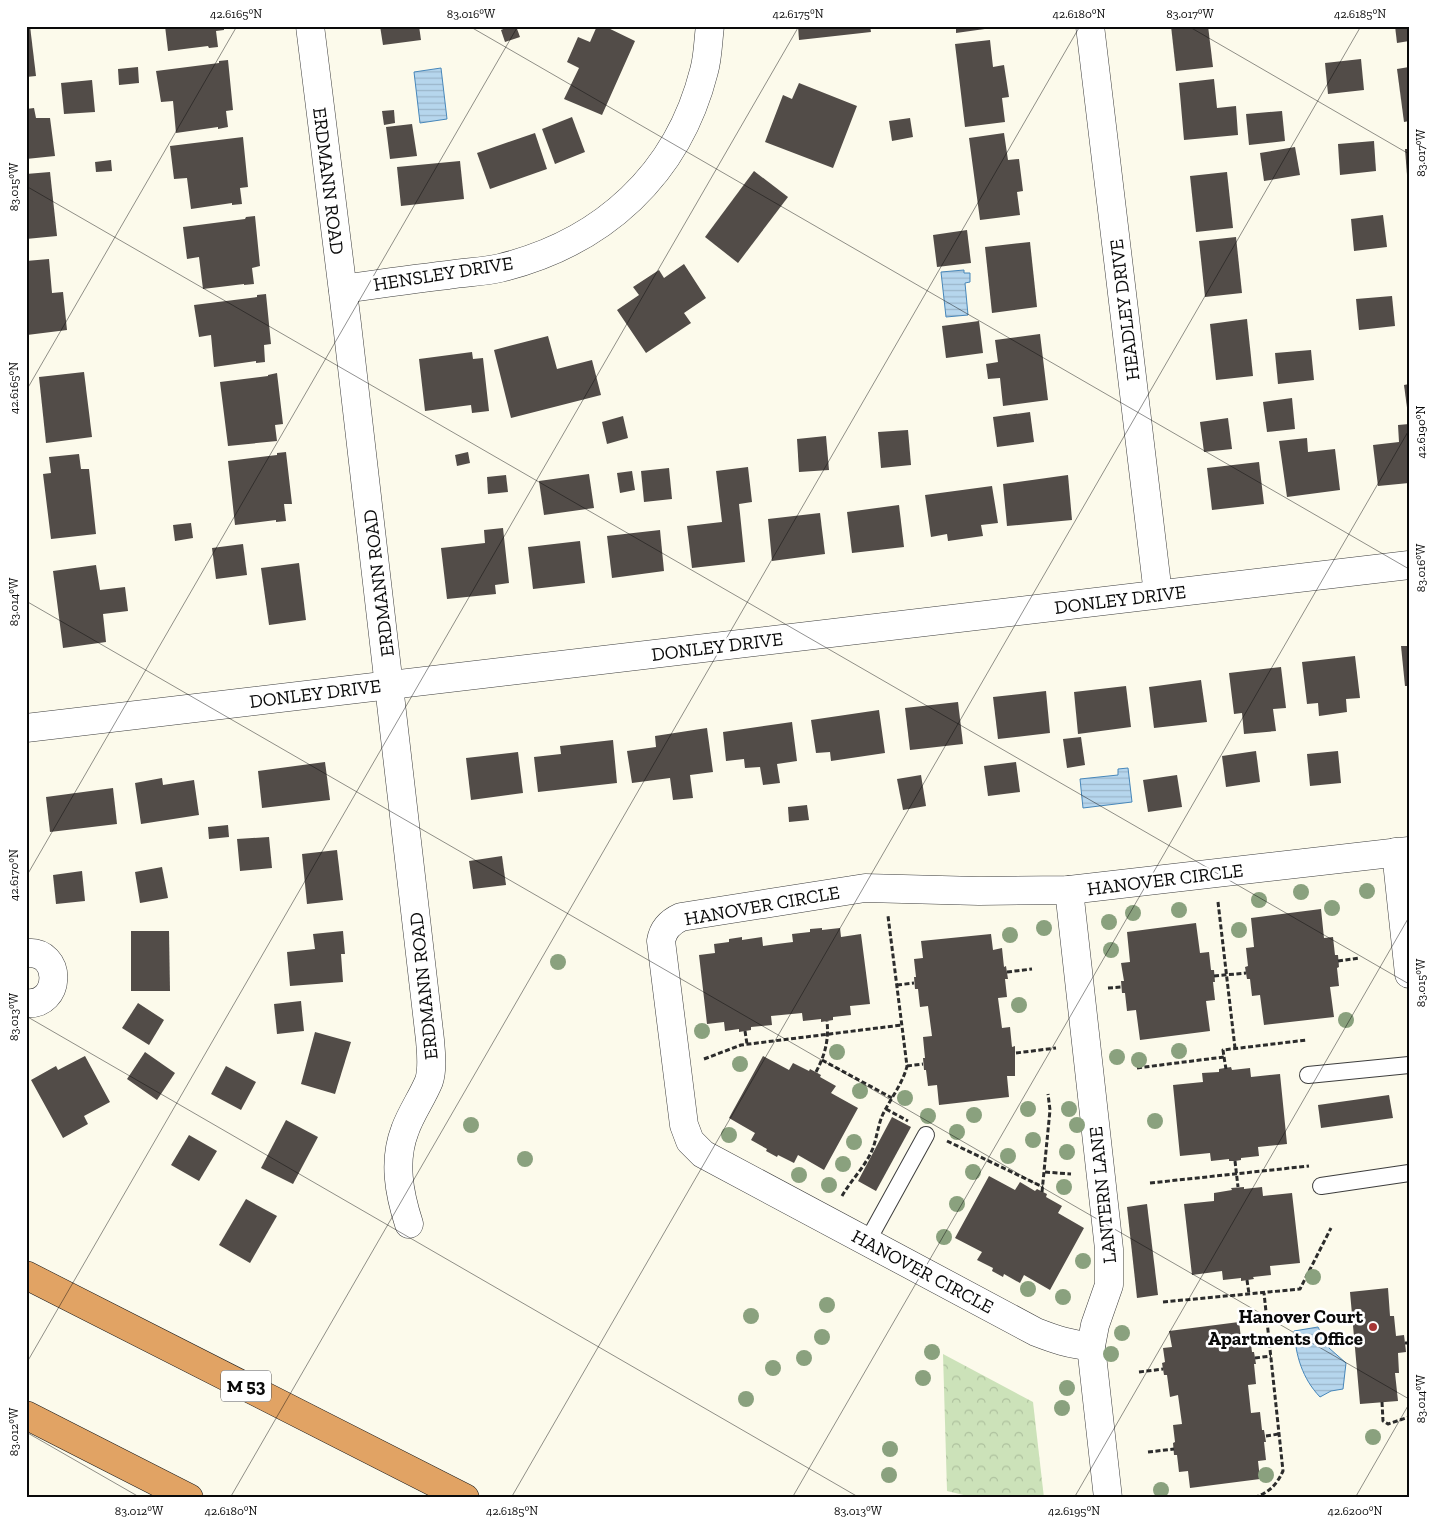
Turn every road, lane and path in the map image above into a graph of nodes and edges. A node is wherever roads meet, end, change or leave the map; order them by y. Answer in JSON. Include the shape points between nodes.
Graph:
{"nodes":[{"id":1,"x":310,"y":26,"type":"edge"},
{"id":2,"x":710,"y":26,"type":"edge"},
{"id":3,"x":1090,"y":26,"type":"edge"},
{"id":4,"x":343,"y":289,"type":"junction"},
{"id":5,"x":1409,"y":565,"type":"edge"},
{"id":6,"x":1158,"y":594,"type":"junction"},
{"id":7,"x":390,"y":684,"type":"junction"},
{"id":8,"x":26,"y":728,"type":"edge"},
{"id":9,"x":1402,"y":852,"type":"edge"},
{"id":10,"x":1069,"y":890,"type":"junction"},
{"id":11,"x":1218,"y":900,"type":"dead end"},
{"id":12,"x":888,"y":909,"type":"dead end"},
{"id":13,"x":30,"y":952,"type":"edge"},
{"id":14,"x":1360,"y":958,"type":"dead end"},
{"id":15,"x":1338,"y":961,"type":"dead end"},
{"id":16,"x":1032,"y":969,"type":"dead end"},
{"id":17,"x":1007,"y":972,"type":"dead end"},
{"id":18,"x":1246,"y":973,"type":"dead end"},
{"id":19,"x":1227,"y":974,"type":"junction"},
{"id":20,"x":1409,"y":974,"type":"edge"},
{"id":21,"x":1214,"y":976,"type":"dead end"},
{"id":22,"x":914,"y":983,"type":"dead end"},
{"id":23,"x":897,"y":985,"type":"junction"},
{"id":24,"x":26,"y":1003,"type":"edge"},
{"id":25,"x":827,"y":1021,"type":"dead end"},
{"id":26,"x":902,"y":1026,"type":"junction"},
{"id":27,"x":745,"y":1031,"type":"dead end"},
{"id":28,"x":828,"y":1034,"type":"junction"},
{"id":29,"x":1308,"y":1040,"type":"dead end"},
{"id":30,"x":747,"y":1044,"type":"junction"},
{"id":31,"x":1056,"y":1048,"type":"dead end"},
{"id":32,"x":1235,"y":1048,"type":"junction"},
{"id":33,"x":1016,"y":1053,"type":"dead end"},
{"id":34,"x":1224,"y":1057,"type":"junction"},
{"id":35,"x":822,"y":1060,"type":"junction"},
{"id":36,"x":698,"y":1061,"type":"dead end"},
{"id":37,"x":923,"y":1064,"type":"dead end"},
{"id":38,"x":1409,"y":1065,"type":"edge"},
{"id":39,"x":907,"y":1066,"type":"junction"},
{"id":40,"x":1137,"y":1068,"type":"dead end"},
{"id":41,"x":1226,"y":1069,"type":"dead end"},
{"id":42,"x":816,"y":1072,"type":"dead end"},
{"id":43,"x":1308,"y":1075,"type":"dead end"},
{"id":44,"x":1048,"y":1094,"type":"dead end"},
{"id":45,"x":892,"y":1098,"type":"junction"},
{"id":46,"x":886,"y":1109,"type":"junction"},
{"id":47,"x":927,"y":1132,"type":"junction"},
{"id":48,"x":1235,"y":1161,"type":"dead end"},
{"id":49,"x":1315,"y":1167,"type":"dead end"},
{"id":50,"x":1045,"y":1172,"type":"junction"},
{"id":51,"x":1409,"y":1173,"type":"edge"},
{"id":52,"x":1074,"y":1174,"type":"dead end"},
{"id":53,"x":1236,"y":1174,"type":"junction"},
{"id":54,"x":1150,"y":1183,"type":"dead end"},
{"id":55,"x":1321,"y":1186,"type":"dead end"},
{"id":56,"x":1043,"y":1187,"type":"junction"},
{"id":57,"x":1238,"y":1187,"type":"dead end"},
{"id":58,"x":1042,"y":1192,"type":"dead end"},
{"id":59,"x":841,"y":1198,"type":"dead end"},
{"id":60,"x":409,"y":1224,"type":"dead end"},
{"id":61,"x":1331,"y":1228,"type":"dead end"},
{"id":62,"x":867,"y":1242,"type":"junction"},
{"id":63,"x":26,"y":1275,"type":"edge"},
{"id":64,"x":1247,"y":1280,"type":"dead end"},
{"id":65,"x":1264,"y":1292,"type":"junction"},
{"id":66,"x":1249,"y":1294,"type":"junction"},
{"id":67,"x":1163,"y":1302,"type":"dead end"},
{"id":68,"x":1091,"y":1346,"type":"junction"},
{"id":69,"x":1271,"y":1356,"type":"junction"},
{"id":70,"x":1255,"y":1358,"type":"dead end"},
{"id":71,"x":1163,"y":1369,"type":"dead end"},
{"id":72,"x":1139,"y":1372,"type":"dead end"},
{"id":73,"x":1382,"y":1402,"type":"dead end"},
{"id":74,"x":26,"y":1415,"type":"edge"},
{"id":75,"x":1409,"y":1417,"type":"edge"},
{"id":76,"x":1279,"y":1434,"type":"junction"},
{"id":77,"x":1266,"y":1436,"type":"dead end"},
{"id":78,"x":1174,"y":1449,"type":"dead end"},
{"id":79,"x":1148,"y":1452,"type":"dead end"},
{"id":80,"x":189,"y":1498,"type":"edge"},
{"id":81,"x":465,"y":1498,"type":"edge"},
{"id":82,"x":1108,"y":1498,"type":"edge"},
{"id":83,"x":1254,"y":1498,"type":"edge"}],
"edges":[{"from":1,"to":4,"type":"street","name":"ERDMANN ROAD"},
{"from":2,"to":4,"type":"street","name":"HENSLEY DRIVE","via":[[704,71],[684,129],[654,175],[620,210],[586,234],[544,254],[500,268]]},
{"from":3,"to":6,"type":"street","name":"HEADLEY DRIVE"},
{"from":4,"to":7,"type":"street","name":"ERDMANN ROAD"},
{"from":5,"to":6,"type":"street","name":"DONLEY DRIVE"},
{"from":6,"to":7,"type":"street","name":"DONLEY DRIVE"},
{"from":7,"to":8,"type":"street","name":"DONLEY DRIVE"},
{"from":7,"to":60,"type":"street","name":"ERDMANN ROAD","via":[[432,1061],[429,1080],[405,1130],[400,1150],[401,1198]]},
{"from":9,"to":10,"type":"street","name":"HANOVER CIRCLE"},
{"from":9,"to":20,"type":"street"},
{"from":10,"to":62,"type":"street","name":"HANOVER CIRCLE","via":[[864,888],[682,917],[674,920],[662,934],[684,1125],[690,1141],[703,1154]]},
{"from":10,"to":68,"type":"street","name":"LANTERN LANE","via":[[1110,1249],[1109,1285]]},
{"from":11,"to":19,"type":"path"},
{"from":12,"to":23,"type":"path"},
{"from":13,"to":24,"type":"street","via":[[51,964],[54,981],[46,997],[39,1002]]},
{"from":14,"to":15,"type":"path"},
{"from":16,"to":17,"type":"path"},
{"from":18,"to":19,"type":"path"},
{"from":19,"to":21,"type":"path"},
{"from":19,"to":32,"type":"path"},
{"from":22,"to":23,"type":"path"},
{"from":23,"to":26,"type":"path"},
{"from":25,"to":28,"type":"path"},
{"from":26,"to":28,"type":"path"},
{"from":26,"to":39,"type":"path"},
{"from":27,"to":30,"type":"path"},
{"from":28,"to":30,"type":"path"},
{"from":28,"to":35,"type":"path"},
{"from":29,"to":32,"type":"path"},
{"from":30,"to":36,"type":"path"},
{"from":31,"to":33,"type":"path"},
{"from":32,"to":34,"type":"path","via":[[1223,1050]]},
{"from":34,"to":40,"type":"path"},
{"from":34,"to":41,"type":"path"},
{"from":35,"to":42,"type":"path"},
{"from":35,"to":45,"type":"path"},
{"from":37,"to":39,"type":"path"},
{"from":38,"to":43,"type":"lane"},
{"from":39,"to":45,"type":"path"},
{"from":44,"to":50,"type":"path","via":[[1050,1110]]},
{"from":45,"to":46,"type":"path"},
{"from":46,"to":47,"type":"path"},
{"from":46,"to":59,"type":"path","via":[[873,1148]]},
{"from":47,"to":56,"type":"path"},
{"from":47,"to":62,"type":"lane"},
{"from":48,"to":53,"type":"path"},
{"from":49,"to":53,"type":"path"},
{"from":50,"to":52,"type":"path"},
{"from":50,"to":56,"type":"path"},
{"from":51,"to":55,"type":"lane"},
{"from":53,"to":54,"type":"path"},
{"from":53,"to":57,"type":"path"},
{"from":56,"to":58,"type":"path"},
{"from":61,"to":65,"type":"path","via":[[1300,1289]]},
{"from":62,"to":68,"type":"street","name":"HANOVER CIRCLE","via":[[1036,1332],[1055,1340]]},
{"from":63,"to":81,"type":"highway","number":"M 53"},
{"from":64,"to":66,"type":"path"},
{"from":65,"to":66,"type":"path"},
{"from":65,"to":69,"type":"path"},
{"from":66,"to":67,"type":"path"},
{"from":68,"to":82,"type":"street","name":"LANTERN LANE"},
{"from":69,"to":70,"type":"path"},
{"from":69,"to":76,"type":"path"},
{"from":71,"to":72,"type":"path"},
{"from":73,"to":75,"type":"path","via":[[1383,1421],[1388,1424]]},
{"from":74,"to":80,"type":"highway"},
{"from":76,"to":77,"type":"path"},
{"from":76,"to":83,"type":"path","via":[[1283,1471],[1272,1489]]},
{"from":78,"to":79,"type":"path"}]}
